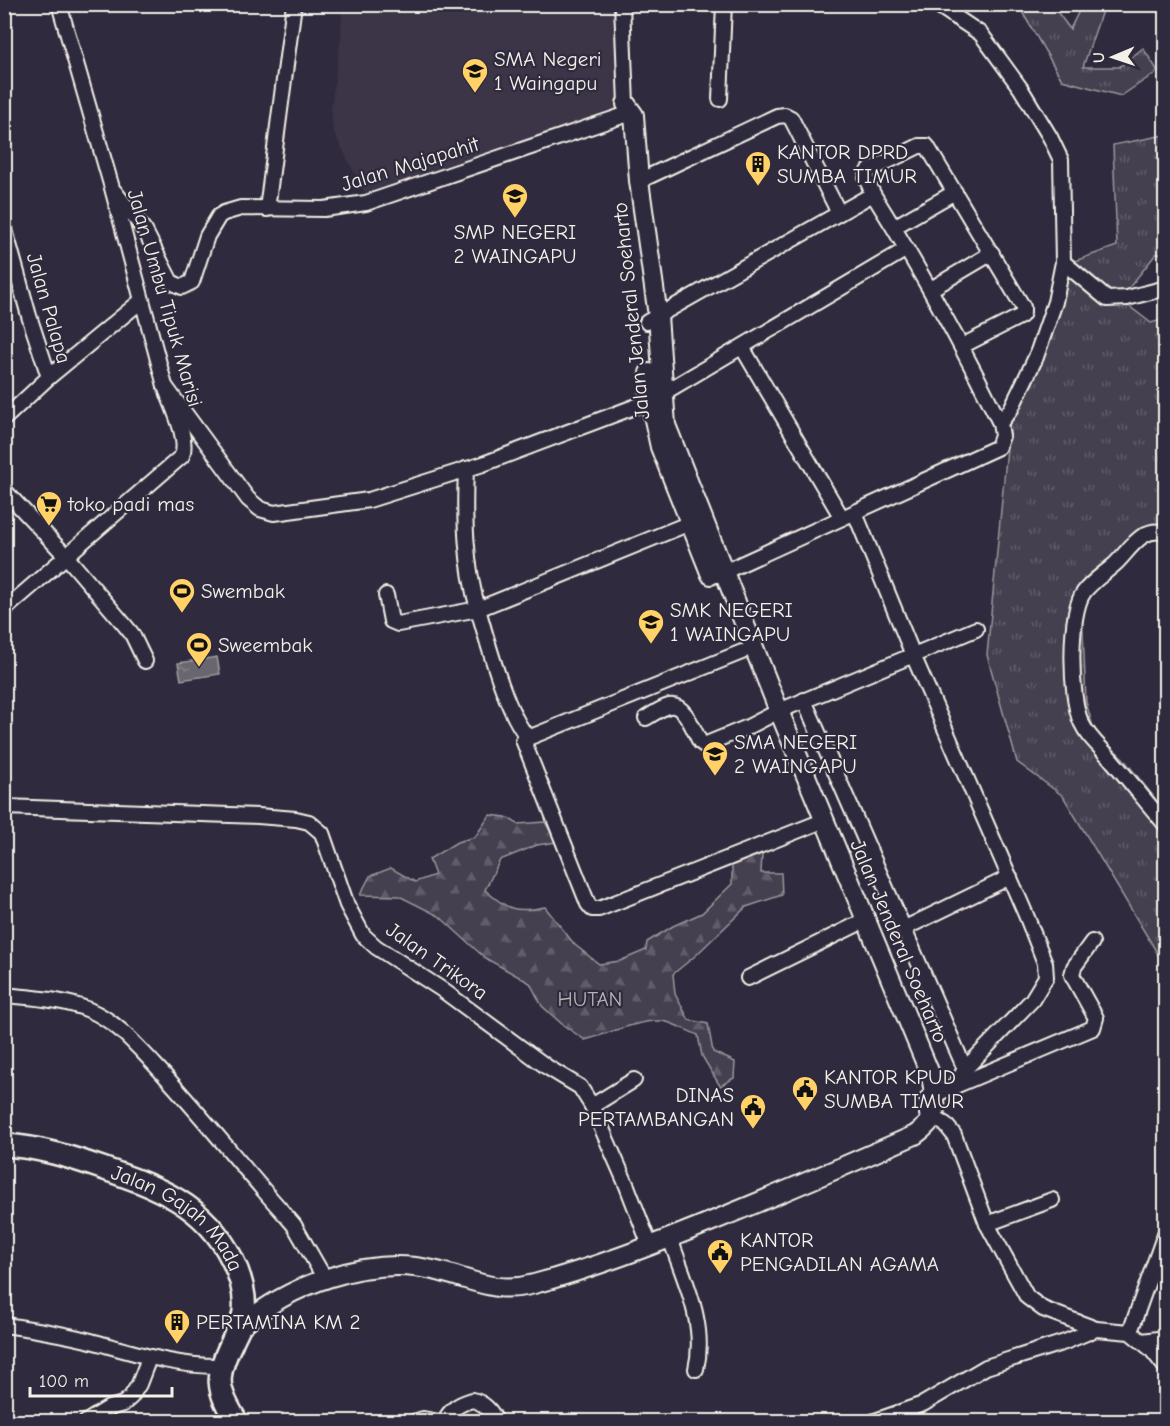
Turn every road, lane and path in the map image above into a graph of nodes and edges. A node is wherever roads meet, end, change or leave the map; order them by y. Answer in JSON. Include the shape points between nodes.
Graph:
{"nodes":[{"id":1,"x":58,"y":4,"type":"edge"},
{"id":2,"x":294,"y":4,"type":"edge"},
{"id":3,"x":622,"y":4,"type":"edge"},
{"id":4,"x":724,"y":4,"type":"edge"},
{"id":5,"x":936,"y":4,"type":"edge"},
{"id":6,"x":720,"y":99,"type":"dead end"},
{"id":7,"x":627,"y":112,"type":"junction"},
{"id":8,"x":639,"y":181,"type":"junction"},
{"id":9,"x":112,"y":188,"type":"junction"},
{"id":10,"x":955,"y":192,"type":"junction"},
{"id":11,"x":873,"y":194,"type":"junction"},
{"id":12,"x":267,"y":209,"type":"junction"},
{"id":13,"x":839,"y":213,"type":"junction"},
{"id":14,"x":4,"y":226,"type":"edge"},
{"id":15,"x":894,"y":227,"type":"junction"},
{"id":16,"x":905,"y":249,"type":"junction"},
{"id":17,"x":7,"y":252,"type":"edge"},
{"id":18,"x":992,"y":253,"type":"junction"},
{"id":19,"x":1063,"y":262,"type":"junction"},
{"id":20,"x":1166,"y":288,"type":"edge"},
{"id":21,"x":932,"y":289,"type":"junction"},
{"id":22,"x":141,"y":301,"type":"junction"},
{"id":23,"x":653,"y":319,"type":"junction"},
{"id":24,"x":962,"y":346,"type":"junction"},
{"id":25,"x":742,"y":347,"type":"junction"},
{"id":26,"x":49,"y":377,"type":"junction"},
{"id":27,"x":165,"y":386,"type":"junction"},
{"id":28,"x":656,"y":397,"type":"junction"},
{"id":29,"x":4,"y":419,"type":"edge"},
{"id":30,"x":1000,"y":423,"type":"junction"},
{"id":31,"x":466,"y":469,"type":"junction"},
{"id":32,"x":4,"y":490,"type":"edge"},
{"id":33,"x":849,"y":516,"type":"junction"},
{"id":34,"x":690,"y":522,"type":"junction"},
{"id":35,"x":1166,"y":533,"type":"edge"},
{"id":36,"x":66,"y":556,"type":"junction"},
{"id":37,"x":718,"y":575,"type":"junction"},
{"id":38,"x":386,"y":595,"type":"dead end"},
{"id":39,"x":477,"y":609,"type":"junction"},
{"id":40,"x":4,"y":610,"type":"edge"},
{"id":41,"x":976,"y":629,"type":"dead end"},
{"id":42,"x":742,"y":652,"type":"junction"},
{"id":43,"x":913,"y":655,"type":"junction"},
{"id":44,"x":145,"y":661,"type":"dead end"},
{"id":45,"x":804,"y":700,"type":"junction"},
{"id":46,"x":774,"y":713,"type":"junction"},
{"id":47,"x":646,"y":718,"type":"dead end"},
{"id":48,"x":528,"y":737,"type":"junction"},
{"id":49,"x":4,"y":807,"type":"edge"},
{"id":50,"x":814,"y":824,"type":"junction"},
{"id":51,"x":1166,"y":825,"type":"edge"},
{"id":52,"x":1010,"y":877,"type":"junction"},
{"id":53,"x":861,"y":922,"type":"junction"},
{"id":54,"x":903,"y":929,"type":"junction"},
{"id":55,"x":1092,"y":942,"type":"dead end"},
{"id":56,"x":748,"y":978,"type":"dead end"},
{"id":57,"x":4,"y":995,"type":"edge"},
{"id":58,"x":965,"y":1069,"type":"junction"},
{"id":59,"x":634,"y":1080,"type":"dead end"},
{"id":60,"x":955,"y":1086,"type":"junction"},
{"id":61,"x":592,"y":1106,"type":"junction"},
{"id":62,"x":931,"y":1107,"type":"junction"},
{"id":63,"x":4,"y":1145,"type":"edge"},
{"id":64,"x":782,"y":1187,"type":"junction"},
{"id":65,"x":1052,"y":1200,"type":"dead end"},
{"id":66,"x":987,"y":1224,"type":"junction"},
{"id":67,"x":1166,"y":1231,"type":"edge"},
{"id":68,"x":670,"y":1238,"type":"junction"},
{"id":69,"x":647,"y":1243,"type":"junction"},
{"id":70,"x":323,"y":1276,"type":"junction"},
{"id":71,"x":244,"y":1294,"type":"junction"},
{"id":72,"x":4,"y":1325,"type":"edge"},
{"id":73,"x":239,"y":1328,"type":"junction"},
{"id":74,"x":1096,"y":1329,"type":"junction"},
{"id":75,"x":1130,"y":1332,"type":"junction"},
{"id":76,"x":1166,"y":1338,"type":"edge"},
{"id":77,"x":1142,"y":1341,"type":"junction"},
{"id":78,"x":149,"y":1358,"type":"junction"},
{"id":79,"x":1166,"y":1368,"type":"edge"},
{"id":80,"x":696,"y":1369,"type":"dead end"},
{"id":81,"x":221,"y":1371,"type":"junction"},
{"id":82,"x":86,"y":1422,"type":"edge"},
{"id":83,"x":237,"y":1422,"type":"edge"},
{"id":84,"x":252,"y":1422,"type":"edge"},
{"id":85,"x":413,"y":1422,"type":"edge"},
{"id":86,"x":442,"y":1422,"type":"edge"},
{"id":87,"x":496,"y":1422,"type":"edge"},
{"id":88,"x":872,"y":1422,"type":"edge"}],
"edges":[{"from":1,"to":9,"type":"street","name":"Jalan Umbu Tipuk Marisi"},
{"from":2,"to":12,"type":"street"},
{"from":3,"to":7,"type":"street","name":"Jalan Jenderal Soeharto"},
{"from":4,"to":6,"type":"street"},
{"from":5,"to":19,"type":"street","via":[[981,34],[1021,89],[1059,154]]},
{"from":7,"to":8,"type":"main road","name":"Jalan Jenderal Soeharto"},
{"from":7,"to":12,"type":"street","name":"Jalan Majapahit","via":[[366,203],[324,209]]},
{"from":7,"to":23,"type":"main road","name":"Jalan Jenderal Soeharto","via":[[624,154]]},
{"from":8,"to":13,"type":"street","via":[[785,115],[791,118]]},
{"from":8,"to":23,"type":"main road","name":"Jalan Jenderal Soeharto"},
{"from":9,"to":12,"type":"street","name":"Jalan Majapahit","via":[[145,231],[171,282],[182,286],[195,277],[207,236],[219,216],[235,209]]},
{"from":9,"to":22,"type":"street","name":"Jalan Umbu Tipuk Marisi"},
{"from":10,"to":11,"type":"street","via":[[923,145],[868,171],[866,178]]},
{"from":10,"to":15,"type":"street"},
{"from":10,"to":18,"type":"street"},
{"from":11,"to":13,"type":"street"},
{"from":11,"to":15,"type":"street"},
{"from":13,"to":23,"type":"street"},
{"from":14,"to":17,"type":"street","name":"Jalan Palapa"},
{"from":15,"to":16,"type":"street"},
{"from":16,"to":21,"type":"street"},
{"from":16,"to":25,"type":"street"},
{"from":17,"to":26,"type":"street","name":"Jalan Palapa"},
{"from":18,"to":21,"type":"street"},
{"from":18,"to":24,"type":"street","via":[[1023,313]]},
{"from":19,"to":20,"type":"street","via":[[1107,299]]},
{"from":19,"to":30,"type":"street","via":[[1052,312],[1036,357]]},
{"from":21,"to":24,"type":"street"},
{"from":22,"to":26,"type":"street"},
{"from":22,"to":27,"type":"street","name":"Jalan Umbu Tipuk Marisi"},
{"from":23,"to":28,"type":"main road","name":"Jalan Jenderal Soeharto"},
{"from":24,"to":30,"type":"street"},
{"from":25,"to":28,"type":"street"},
{"from":25,"to":33,"type":"street"},
{"from":26,"to":29,"type":"street","name":"Jalan Palapa"},
{"from":27,"to":31,"type":"street","via":[[248,499],[274,513],[369,500]]},
{"from":27,"to":36,"type":"street","name":"Jalan Umbu Tipuk Marisi","via":[[184,443],[182,456]]},
{"from":28,"to":31,"type":"street"},
{"from":28,"to":34,"type":"main road","name":"Jalan Jenderal Soeharto","via":[[660,447]]},
{"from":28,"to":37,"type":"main road","name":"Jalan Jenderal Soeharto"},
{"from":30,"to":33,"type":"street","via":[[1002,436],[998,447]]},
{"from":31,"to":39,"type":"street","via":[[468,568]]},
{"from":32,"to":36,"type":"street"},
{"from":33,"to":37,"type":"street"},
{"from":33,"to":43,"type":"street"},
{"from":34,"to":37,"type":"main road","name":"Jalan Jenderal Soeharto"},
{"from":34,"to":39,"type":"street"},
{"from":35,"to":51,"type":"street","via":[[1149,532],[1142,536],[1084,592],[1072,629],[1075,704],[1080,722]]},
{"from":36,"to":40,"type":"street","name":"Jalan Umbu Tipuk Marisi"},
{"from":36,"to":44,"type":"street","via":[[132,634]]},
{"from":37,"to":42,"type":"main road","name":"Jalan Jenderal Soeharto"},
{"from":37,"to":46,"type":"main road","name":"Jalan Jenderal Soeharto"},
{"from":38,"to":39,"type":"street","via":[[391,621],[398,624]]},
{"from":39,"to":48,"type":"street","via":[[510,706]]},
{"from":41,"to":43,"type":"street"},
{"from":42,"to":46,"type":"main road","name":"Jalan Jenderal Soeharto"},
{"from":42,"to":48,"type":"street"},
{"from":43,"to":45,"type":"street"},
{"from":43,"to":52,"type":"street"},
{"from":45,"to":46,"type":"street"},
{"from":45,"to":54,"type":"street"},
{"from":46,"to":47,"type":"street","via":[[704,745],[676,707],[669,706]]},
{"from":46,"to":50,"type":"main road","name":"Jalan Jenderal Soeharto"},
{"from":46,"to":53,"type":"main road","name":"Jalan Jenderal Soeharto"},
{"from":48,"to":50,"type":"street","via":[[522,741],[592,909]]},
{"from":49,"to":61,"type":"street","name":"Jalan Trikora","via":[[194,810],[309,822],[322,833],[347,905],[363,935],[580,1087]]},
{"from":50,"to":53,"type":"main road","name":"Jalan Jenderal Soeharto"},
{"from":52,"to":54,"type":"street"},
{"from":52,"to":58,"type":"street","via":[[1045,963],[1046,977],[1032,1000]]},
{"from":53,"to":56,"type":"street"},
{"from":53,"to":62,"type":"main road","name":"Jalan Jenderal Soeharto","via":[[931,1076]]},
{"from":54,"to":58,"type":"street"},
{"from":55,"to":60,"type":"street","via":[[1072,975],[1096,1018],[1093,1028]]},
{"from":57,"to":70,"type":"street","via":[[41,998],[88,1009],[121,1031],[182,1094],[294,1225]]},
{"from":58,"to":60,"type":"street"},
{"from":59,"to":61,"type":"street"},
{"from":60,"to":62,"type":"street"},
{"from":61,"to":69,"type":"street","name":"Jalan Trikora"},
{"from":62,"to":64,"type":"main road","via":[[928,1126],[915,1135]]},
{"from":62,"to":66,"type":"street","via":[[954,1135]]},
{"from":63,"to":71,"type":"highway","name":"Jalan Gajah Mada","via":[[73,1158],[173,1196],[198,1213],[226,1246]]},
{"from":64,"to":68,"type":"main road"},
{"from":64,"to":69,"type":"main road"},
{"from":65,"to":66,"type":"street"},
{"from":66,"to":74,"type":"street","via":[[1027,1297],[1043,1309]]},
{"from":67,"to":75,"type":"street"},
{"from":68,"to":69,"type":"main road"},
{"from":68,"to":80,"type":"street","via":[[697,1321],[700,1339]]},
{"from":69,"to":70,"type":"main road","via":[[519,1288],[495,1287],[404,1265]]},
{"from":70,"to":71,"type":"main road","via":[[261,1296]]},
{"from":70,"to":73,"type":"main road","via":[[275,1302]]},
{"from":71,"to":73,"type":"highway","name":"Jalan Gajah Mada"},
{"from":72,"to":78,"type":"street","via":[[90,1341]]},
{"from":73,"to":81,"type":"highway","name":"Jalan Gajah Mada"},
{"from":74,"to":75,"type":"street"},
{"from":74,"to":88,"type":"street","via":[[986,1367],[923,1404]]},
{"from":75,"to":77,"type":"street"},
{"from":76,"to":77,"type":"street"},
{"from":77,"to":79,"type":"street"},
{"from":78,"to":81,"type":"street"},
{"from":78,"to":82,"type":"street","via":[[131,1396]]},
{"from":81,"to":83,"type":"highway","via":[[221,1395]]},
{"from":81,"to":84,"type":"highway"},
{"from":85,"to":86,"type":"street"},
{"from":86,"to":87,"type":"street","via":[[448,1412],[472,1400],[485,1406]]}]}
